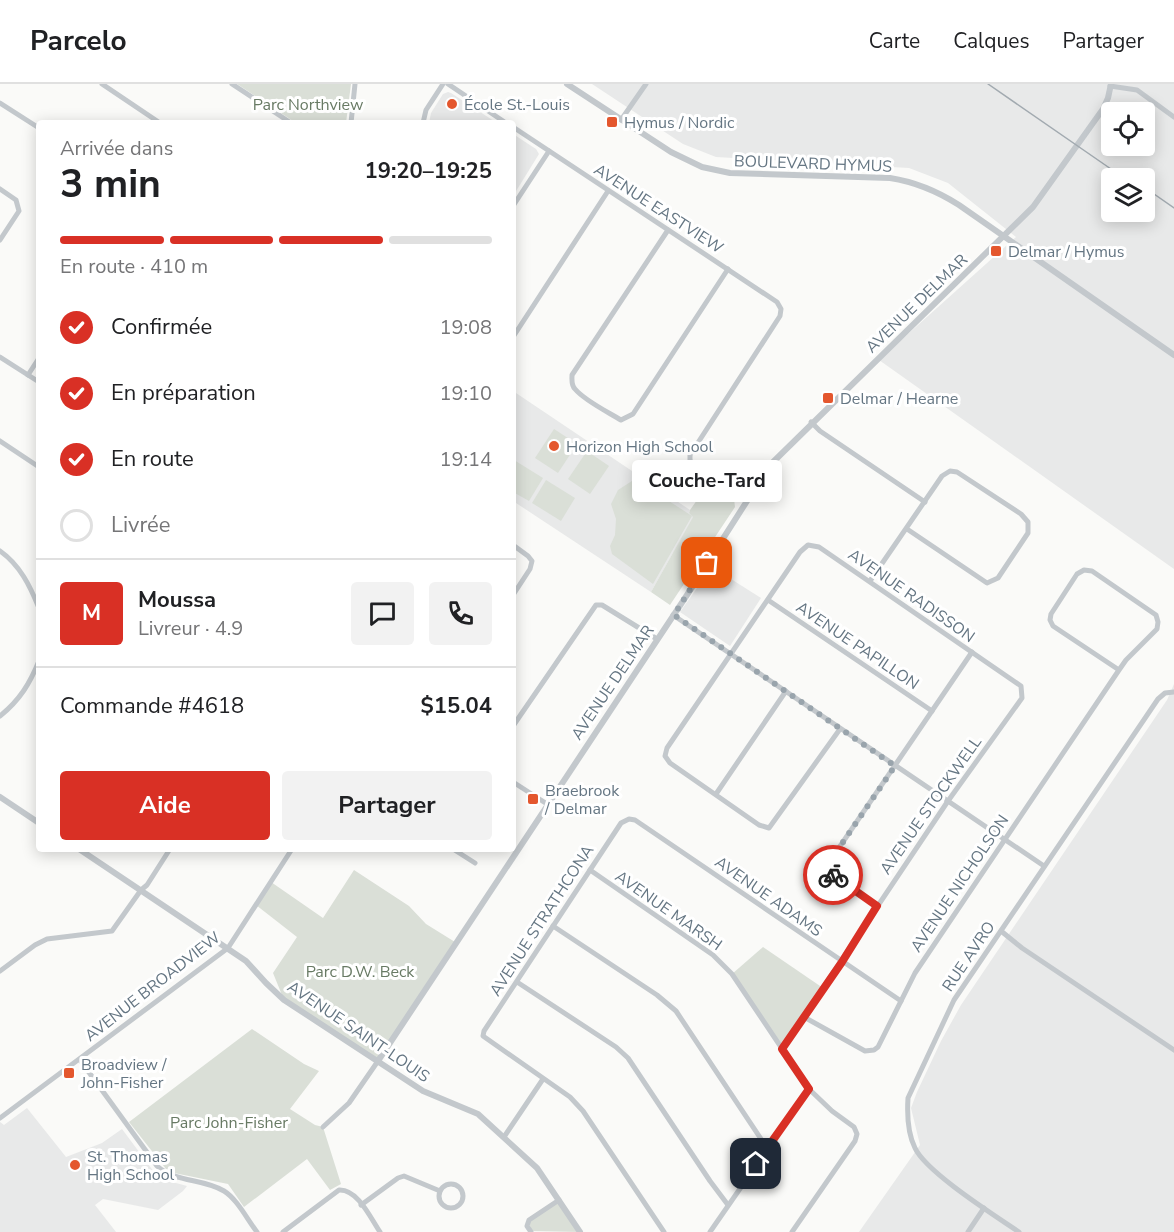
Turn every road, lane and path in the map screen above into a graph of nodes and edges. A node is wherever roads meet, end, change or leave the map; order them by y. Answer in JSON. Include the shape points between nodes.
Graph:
{"nodes":[{"id":1,"x":102,"y":84,"type":"edge"},
{"id":2,"x":232,"y":84,"type":"edge"},
{"id":3,"x":355,"y":84,"type":"edge"},
{"id":4,"x":443,"y":84,"type":"edge"},
{"id":5,"x":448,"y":84,"type":"edge"},
{"id":6,"x":567,"y":84,"type":"edge"},
{"id":7,"x":646,"y":84,"type":"edge"},
{"id":8,"x":1110,"y":85,"type":"edge"},
{"id":9,"x":0,"y":103,"type":"edge"},
{"id":10,"x":1174,"y":117,"type":"edge"},
{"id":11,"x":156,"y":120,"type":"edge"},
{"id":12,"x":286,"y":120,"type":"edge"},
{"id":13,"x":351,"y":120,"type":"edge"},
{"id":14,"x":424,"y":120,"type":"edge"},
{"id":15,"x":502,"y":120,"type":"edge"},
{"id":16,"x":621,"y":120,"type":"junction"},
{"id":17,"x":36,"y":126,"type":"edge"},
{"id":18,"x":516,"y":130,"type":"edge"},
{"id":19,"x":549,"y":151,"type":"junction"},
{"id":20,"x":0,"y":189,"type":"edge"},
{"id":21,"x":608,"y":191,"type":"junction"},
{"id":22,"x":516,"y":201,"type":"edge"},
{"id":23,"x":668,"y":230,"type":"junction"},
{"id":24,"x":1003,"y":236,"type":"junction"},
{"id":25,"x":0,"y":240,"type":"edge"},
{"id":26,"x":728,"y":269,"type":"junction"},
{"id":27,"x":516,"y":332,"type":"edge"},
{"id":28,"x":1174,"y":355,"type":"edge"},
{"id":29,"x":0,"y":357,"type":"edge"},
{"id":30,"x":36,"y":363,"type":"edge"},
{"id":31,"x":28,"y":375,"type":"junction"},
{"id":32,"x":36,"y":380,"type":"edge"},
{"id":33,"x":812,"y":422,"type":"junction"},
{"id":34,"x":0,"y":441,"type":"edge"},
{"id":35,"x":36,"y":465,"type":"edge"},
{"id":36,"x":747,"y":501,"type":"junction"},
{"id":37,"x":925,"y":502,"type":"junction"},
{"id":38,"x":907,"y":529,"type":"junction"},
{"id":39,"x":516,"y":547,"type":"edge"},
{"id":40,"x":0,"y":551,"type":"edge"},
{"id":41,"x":870,"y":581,"type":"junction"},
{"id":42,"x":516,"y":590,"type":"edge"},
{"id":43,"x":36,"y":600,"type":"edge"},
{"id":44,"x":768,"y":600,"type":"junction"},
{"id":45,"x":674,"y":615,"type":"junction"},
{"id":46,"x":657,"y":639,"type":"junction"},
{"id":47,"x":972,"y":652,"type":"junction"},
{"id":48,"x":732,"y":654,"type":"junction"},
{"id":49,"x":36,"y":667,"type":"edge"},
{"id":50,"x":1119,"y":670,"type":"junction"},
{"id":51,"x":786,"y":691,"type":"junction"},
{"id":52,"x":1174,"y":692,"type":"edge"},
{"id":53,"x":932,"y":711,"type":"junction"},
{"id":54,"x":0,"y":716,"type":"edge"},
{"id":55,"x":516,"y":722,"type":"edge"},
{"id":56,"x":840,"y":729,"type":"junction"},
{"id":57,"x":895,"y":766,"type":"junction"},
{"id":58,"x":516,"y":784,"type":"edge"},
{"id":59,"x":716,"y":794,"type":"junction"},
{"id":60,"x":0,"y":797,"type":"edge"},
{"id":61,"x":948,"y":801,"type":"junction"},
{"id":62,"x":547,"y":804,"type":"junction"},
{"id":63,"x":36,"y":821,"type":"edge"},
{"id":64,"x":621,"y":823,"type":"joint"},
{"id":65,"x":1004,"y":840,"type":"junction"},
{"id":66,"x":516,"y":851,"type":"edge"},
{"id":67,"x":84,"y":852,"type":"edge"},
{"id":68,"x":168,"y":852,"type":"edge"},
{"id":69,"x":290,"y":852,"type":"edge"},
{"id":70,"x":458,"y":852,"type":"edge"},
{"id":71,"x":515,"y":852,"type":"edge"},
{"id":72,"x":475,"y":863,"type":"dead end"},
{"id":73,"x":1044,"y":866,"type":"junction"},
{"id":74,"x":590,"y":870,"type":"junction"},
{"id":75,"x":141,"y":890,"type":"junction"},
{"id":76,"x":877,"y":906,"type":"junction"},
{"id":77,"x":553,"y":926,"type":"junction"},
{"id":78,"x":1001,"y":931,"type":"junction"},
{"id":79,"x":228,"y":948,"type":"junction"},
{"id":80,"x":842,"y":962,"type":"junction"},
{"id":81,"x":0,"y":971,"type":"edge"},
{"id":82,"x":517,"y":982,"type":"junction"},
{"id":83,"x":901,"y":1001,"type":"junction"},
{"id":84,"x":804,"y":1017,"type":"junction"},
{"id":85,"x":782,"y":1049,"type":"junction"},
{"id":86,"x":1174,"y":1050,"type":"edge"},
{"id":87,"x":80,"y":1060,"type":"junction"},
{"id":88,"x":378,"y":1061,"type":"junction"},
{"id":89,"x":543,"y":1079,"type":"junction"},
{"id":90,"x":809,"y":1089,"type":"junction"},
{"id":91,"x":0,"y":1118,"type":"edge"},
{"id":92,"x":323,"y":1127,"type":"dead end"},
{"id":93,"x":504,"y":1137,"type":"junction"},
{"id":94,"x":767,"y":1148,"type":"junction"},
{"id":95,"x":440,"y":1191,"type":"junction"},
{"id":96,"x":559,"y":1200,"type":"junction"},
{"id":97,"x":361,"y":1205,"type":"junction"},
{"id":98,"x":728,"y":1205,"type":"junction"},
{"id":99,"x":984,"y":1208,"type":"junction"},
{"id":100,"x":257,"y":1232,"type":"edge"},
{"id":101,"x":283,"y":1232,"type":"edge"},
{"id":102,"x":380,"y":1232,"type":"edge"},
{"id":103,"x":531,"y":1232,"type":"edge"},
{"id":104,"x":580,"y":1232,"type":"edge"},
{"id":105,"x":664,"y":1232,"type":"edge"},
{"id":106,"x":710,"y":1232,"type":"edge"},
{"id":107,"x":792,"y":1232,"type":"edge"},
{"id":108,"x":968,"y":1232,"type":"edge"},
{"id":109,"x":1019,"y":1232,"type":"edge"}],
"edges":[{"from":1,"to":11,"type":"street"},
{"from":2,"to":12,"type":"street"},
{"from":3,"to":13,"type":"street"},
{"from":4,"to":14,"type":"street"},
{"from":5,"to":15,"type":"street"},
{"from":6,"to":16,"type":"street","name":"BOULEVARD HYMUS"},
{"from":7,"to":16,"type":"street"},
{"from":8,"to":10,"type":"street","via":[[1137,90]]},
{"from":8,"to":24,"type":"street","name":"AVENUE DELMAR","via":[[1103,109],[1039,199]]},
{"from":9,"to":17,"type":"street"},
{"from":16,"to":24,"type":"street","name":"BOULEVARD HYMUS","via":[[680,158],[713,170],[884,178],[918,184],[945,196]]},
{"from":18,"to":19,"type":"street","name":"AVENUE EASTVIEW"},
{"from":19,"to":21,"type":"street","name":"AVENUE EASTVIEW"},
{"from":19,"to":22,"type":"street"},
{"from":20,"to":25,"type":"street","via":[[16,200],[19,211]]},
{"from":21,"to":23,"type":"street","name":"AVENUE EASTVIEW"},
{"from":21,"to":27,"type":"street"},
{"from":23,"to":26,"type":"street","name":"AVENUE EASTVIEW"},
{"from":23,"to":26,"type":"street","via":[[572,375],[575,389],[601,407],[621,420],[633,414]]},
{"from":24,"to":28,"type":"street","name":"BOULEVARD HYMUS"},
{"from":24,"to":33,"type":"street","name":"AVENUE DELMAR"},
{"from":26,"to":36,"type":"street","name":"AVENUE EASTVIEW","via":[[777,302],[780,316],[690,460],[694,467]]},
{"from":29,"to":31,"type":"street"},
{"from":30,"to":31,"type":"street"},
{"from":31,"to":32,"type":"street"},
{"from":33,"to":36,"type":"street","name":"AVENUE DELMAR","via":[[770,465]]},
{"from":33,"to":37,"type":"street"},
{"from":34,"to":35,"type":"street"},
{"from":36,"to":45,"type":"street","name":"AVENUE DELMAR"},
{"from":37,"to":38,"type":"street"},
{"from":37,"to":38,"type":"street","via":[[942,476],[957,472],[1021,514],[1028,522],[1028,533],[998,578],[987,583]]},
{"from":38,"to":41,"type":"street"},
{"from":39,"to":42,"type":"street","via":[[532,561]]},
{"from":40,"to":43,"type":"street","via":[[20,570]]},
{"from":41,"to":44,"type":"street","name":"AVENUE RADISSON","via":[[819,547],[808,545]]},
{"from":41,"to":47,"type":"street","name":"AVENUE RADISSON"},
{"from":44,"to":48,"type":"street"},
{"from":44,"to":53,"type":"street","name":"AVENUE PAPILLON"},
{"from":45,"to":46,"type":"street","name":"AVENUE DELMAR"},
{"from":45,"to":48,"type":"street"},
{"from":46,"to":55,"type":"street","via":[[596,605]]},
{"from":46,"to":62,"type":"street","name":"AVENUE DELMAR"},
{"from":47,"to":53,"type":"street","name":"AVENUE RADISSON"},
{"from":47,"to":61,"type":"street","name":"AVENUE STOCKWELL","via":[[1020,686],[1022,698]]},
{"from":48,"to":51,"type":"street"},
{"from":48,"to":59,"type":"street","via":[[665,756]]},
{"from":49,"to":54,"type":"street","via":[[25,691]]},
{"from":50,"to":50,"type":"street","name":"AVENUE NICHOLSON","via":[[1157,629],[1156,615],[1092,571],[1084,570],[1077,574],[1050,620],[1053,626]]},
{"from":50,"to":65,"type":"street","name":"AVENUE NICHOLSON"},
{"from":51,"to":56,"type":"street"},
{"from":51,"to":59,"type":"street"},
{"from":52,"to":73,"type":"street","name":"RUE AVRO","via":[[1164,693],[1158,699]]},
{"from":53,"to":57,"type":"street","name":"AVENUE RADISSON"},
{"from":56,"to":57,"type":"street"},
{"from":56,"to":59,"type":"street","via":[[769,828]]},
{"from":57,"to":61,"type":"street"},
{"from":57,"to":76,"type":"street","name":"AVENUE RADISSON","via":[[830,861],[829,869],[834,876]]},
{"from":58,"to":62,"type":"street"},
{"from":60,"to":63,"type":"street"},
{"from":61,"to":65,"type":"street"},
{"from":61,"to":76,"type":"street","name":"AVENUE STOCKWELL"},
{"from":62,"to":66,"type":"street","name":"AVENUE DELMAR"},
{"from":64,"to":74,"type":"street","name":"AVENUE STRATHCONA"},
{"from":64,"to":80,"type":"street","name":"AVENUE ADAMS","via":[[635,820]]},
{"from":65,"to":73,"type":"street"},
{"from":65,"to":83,"type":"street","name":"AVENUE NICHOLSON","via":[[915,973]]},
{"from":67,"to":75,"type":"street","name":"AVENUE SAINT-LOUIS"},
{"from":68,"to":75,"type":"street"},
{"from":69,"to":79,"type":"street","name":"AVENUE BROADVIEW"},
{"from":70,"to":72,"type":"street"},
{"from":71,"to":88,"type":"street","name":"AVENUE DELMAR"},
{"from":73,"to":78,"type":"street","name":"RUE AVRO"},
{"from":74,"to":77,"type":"street","name":"AVENUE STRATHCONA"},
{"from":74,"to":85,"type":"street","name":"AVENUE MARSH","via":[[712,955],[732,974]]},
{"from":75,"to":79,"type":"street","name":"AVENUE SAINT-LOUIS"},
{"from":75,"to":81,"type":"street","via":[[112,931],[47,939]]},
{"from":76,"to":80,"type":"street","name":"AVENUE STOCKWELL"},
{"from":77,"to":82,"type":"street","name":"AVENUE STRATHCONA"},
{"from":77,"to":94,"type":"street","via":[[676,1011]]},
{"from":78,"to":86,"type":"street"},
{"from":78,"to":99,"type":"street","name":"RUE AVRO","via":[[954,1000],[908,1098],[907,1113],[915,1148],[926,1164]]},
{"from":79,"to":87,"type":"street","name":"AVENUE BROADVIEW"},
{"from":79,"to":88,"type":"street","name":"AVENUE SAINT-LOUIS","via":[[284,1000]]},
{"from":80,"to":83,"type":"street","name":"AVENUE ADAMS"},
{"from":80,"to":84,"type":"street","name":"AVENUE STOCKWELL"},
{"from":82,"to":89,"type":"street","name":"AVENUE STRATHCONA","via":[[483,1036]]},
{"from":82,"to":98,"type":"street","via":[[628,1058]]},
{"from":83,"to":84,"type":"street","name":"AVENUE NICHOLSON","via":[[874,1050],[865,1051]]},
{"from":84,"to":85,"type":"street","name":"AVENUE STOCKWELL"},
{"from":85,"to":90,"type":"street","name":"AVENUE MARSH"},
{"from":87,"to":91,"type":"street","name":"AVENUE BROADVIEW"},
{"from":87,"to":100,"type":"street","via":[[157,1166],[172,1177],[212,1185],[230,1195]]},
{"from":88,"to":92,"type":"street","name":"AVENUE DELMAR","via":[[349,1103]]},
{"from":88,"to":93,"type":"street","name":"AVENUE SAINT-LOUIS","via":[[423,1091],[478,1114]]},
{"from":89,"to":93,"type":"street"},
{"from":89,"to":105,"type":"street","via":[[583,1111]]},
{"from":90,"to":94,"type":"street"},
{"from":90,"to":107,"type":"street","name":"AVENUE MARSH","via":[[854,1127],[856,1134]]},
{"from":93,"to":96,"type":"street","name":"AVENUE SAINT-LOUIS","via":[[537,1168]]},
{"from":94,"to":98,"type":"street"},
{"from":95,"to":95,"type":"street","via":[[455,1185],[462,1193],[462,1201],[453,1208],[445,1207]]},
{"from":95,"to":97,"type":"street","via":[[404,1176]]},
{"from":96,"to":103,"type":"street","via":[[529,1220]]},
{"from":96,"to":104,"type":"street","name":"AVENUE SAINT-LOUIS"},
{"from":97,"to":101,"type":"street","via":[[349,1191],[339,1190]]},
{"from":97,"to":102,"type":"street"},
{"from":98,"to":106,"type":"street"},
{"from":99,"to":108,"type":"street"},
{"from":99,"to":109,"type":"street","name":"RUE AVRO"}]}
